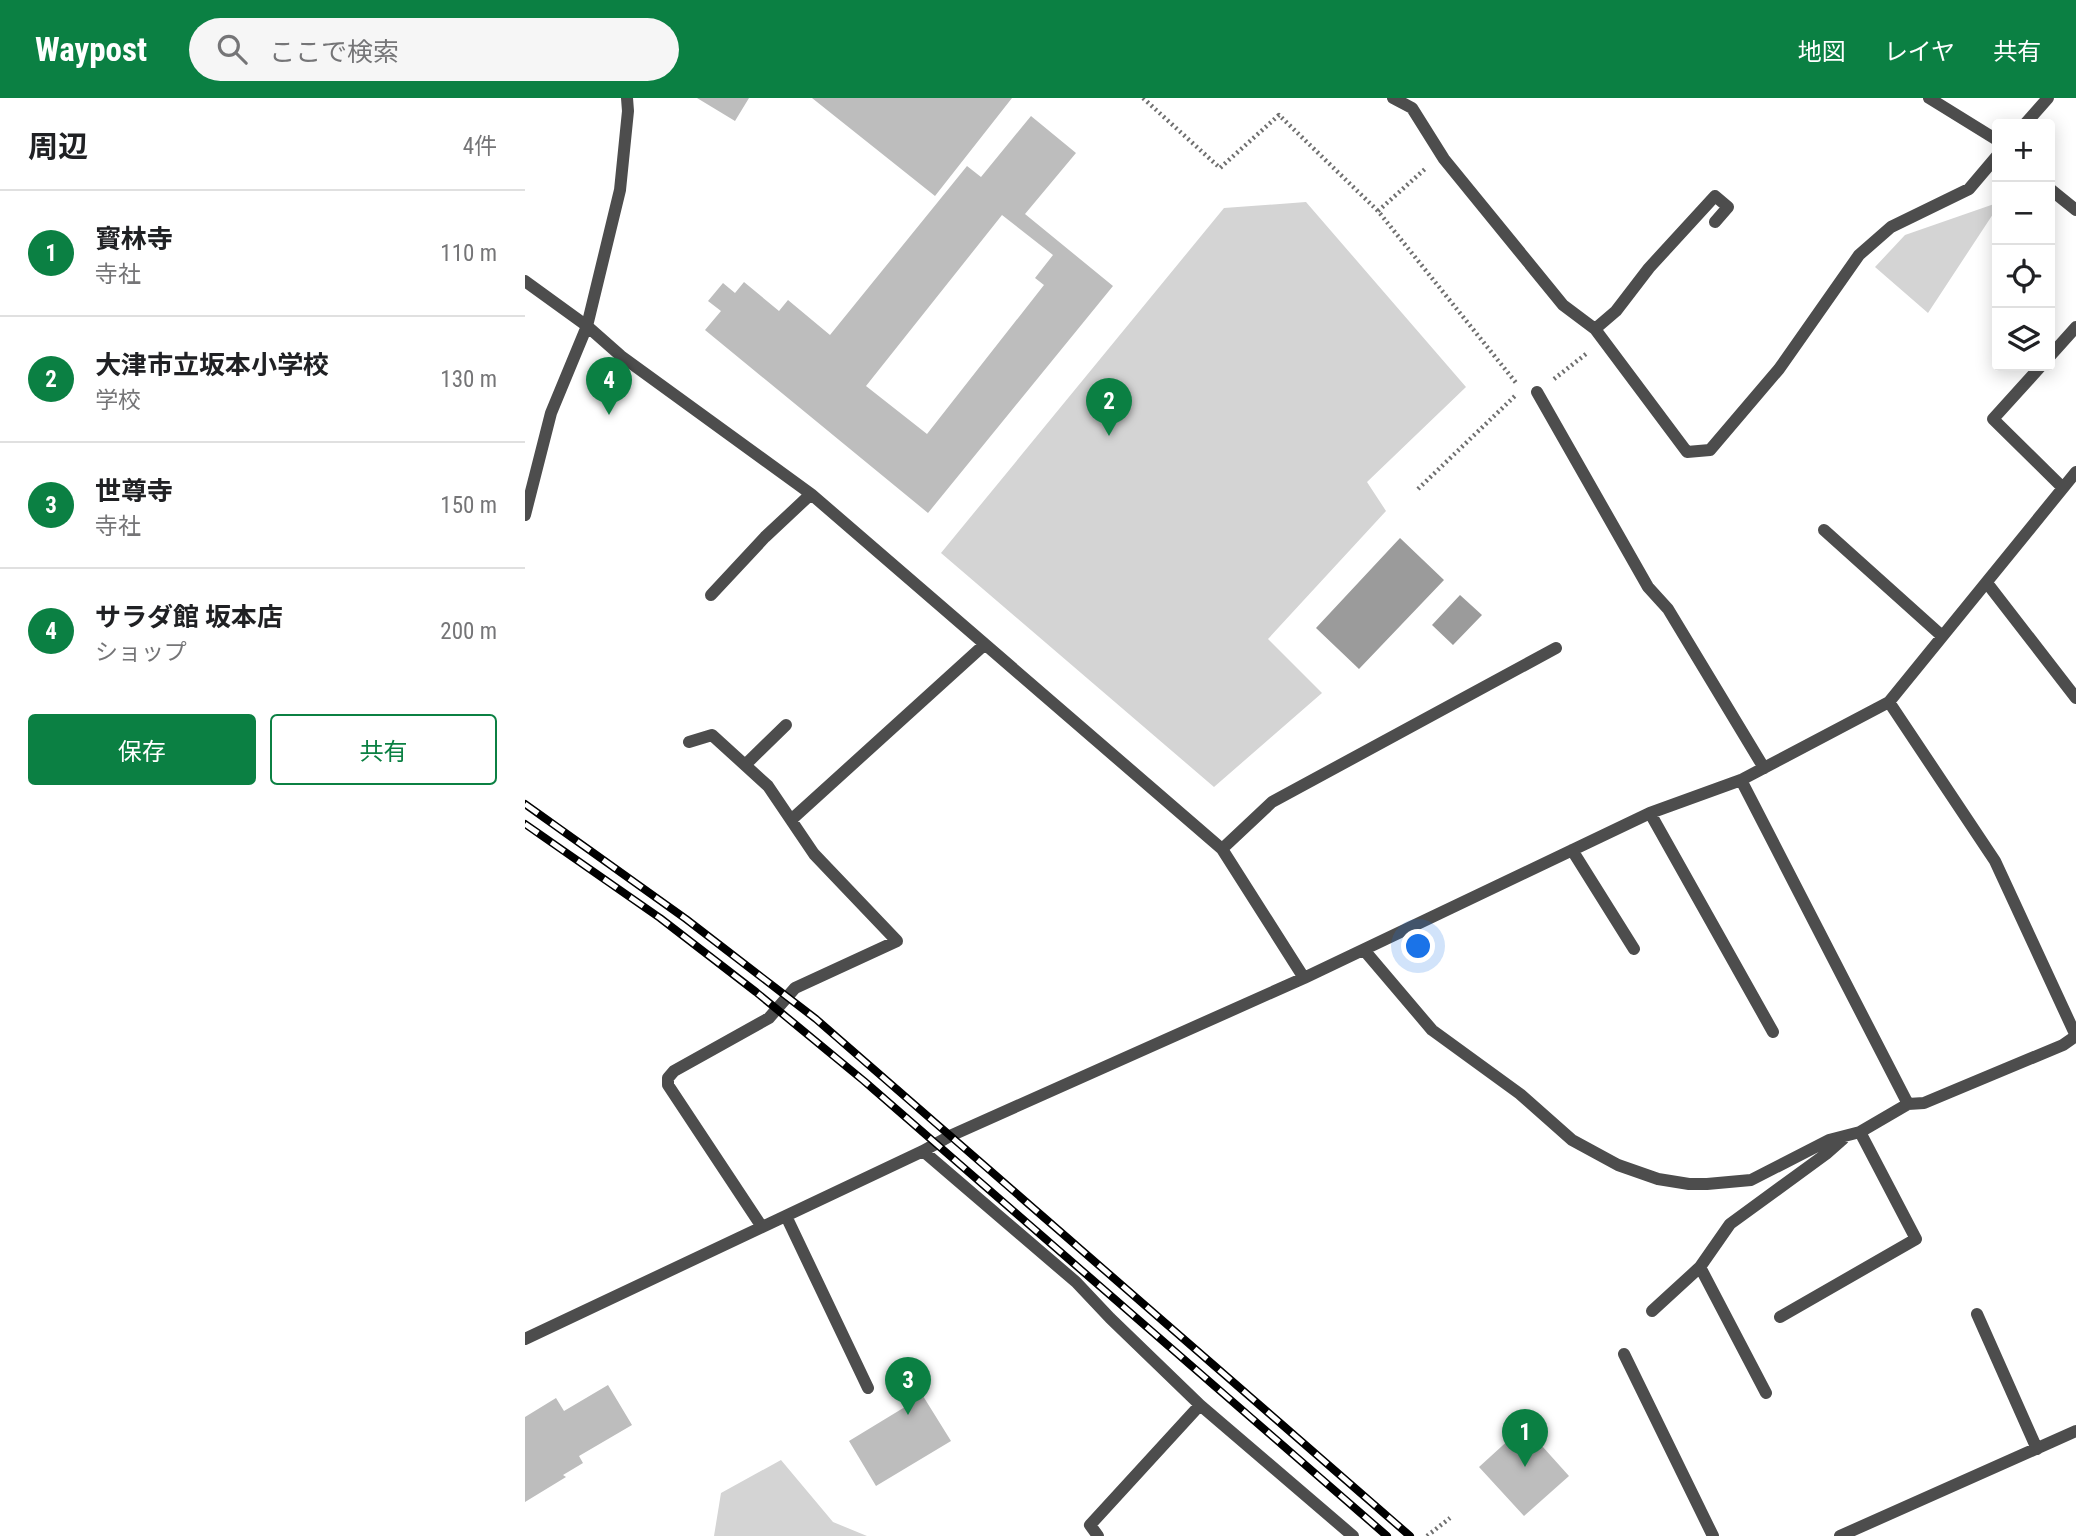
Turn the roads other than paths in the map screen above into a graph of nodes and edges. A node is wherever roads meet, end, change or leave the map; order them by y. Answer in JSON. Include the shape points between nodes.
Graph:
{"nodes":[{"id":1,"x":627,"y":98,"type":"edge"},
{"id":2,"x":1393,"y":98,"type":"edge"},
{"id":3,"x":1929,"y":98,"type":"edge"},
{"id":4,"x":2048,"y":98,"type":"edge"},
{"id":5,"x":2029,"y":119,"type":"edge"},
{"id":6,"x":1992,"y":137,"type":"edge"},
{"id":7,"x":1992,"y":162,"type":"edge"},
{"id":8,"x":2055,"y":193,"type":"edge"},
{"id":9,"x":2076,"y":209,"type":"edge"},
{"id":10,"x":1715,"y":222,"type":"dead end"},
{"id":11,"x":525,"y":281,"type":"edge"},
{"id":12,"x":587,"y":326,"type":"junction"},
{"id":13,"x":2076,"y":327,"type":"edge"},
{"id":14,"x":1595,"y":329,"type":"junction"},
{"id":15,"x":2055,"y":350,"type":"edge"},
{"id":16,"x":2036,"y":371,"type":"edge"},
{"id":17,"x":1537,"y":392,"type":"road end"},
{"id":18,"x":2075,"y":476,"type":"edge"},
{"id":19,"x":2062,"y":488,"type":"junction"},
{"id":20,"x":811,"y":494,"type":"junction"},
{"id":21,"x":525,"y":515,"type":"edge"},
{"id":22,"x":1824,"y":530,"type":"dead end"},
{"id":23,"x":1987,"y":583,"type":"junction"},
{"id":24,"x":711,"y":595,"type":"dead end"},
{"id":25,"x":1943,"y":636,"type":"junction"},
{"id":26,"x":985,"y":645,"type":"junction"},
{"id":27,"x":1556,"y":648,"type":"dead end"},
{"id":28,"x":2076,"y":698,"type":"edge"},
{"id":29,"x":1889,"y":702,"type":"junction"},
{"id":30,"x":786,"y":725,"type":"dead end"},
{"id":31,"x":689,"y":742,"type":"dead end"},
{"id":32,"x":745,"y":765,"type":"junction"},
{"id":33,"x":1764,"y":768,"type":"junction"},
{"id":34,"x":1741,"y":780,"type":"junction"},
{"id":35,"x":1650,"y":813,"type":"junction"},
{"id":36,"x":791,"y":820,"type":"junction"},
{"id":37,"x":1222,"y":849,"type":"junction"},
{"id":38,"x":1573,"y":850,"type":"junction"},
{"id":39,"x":1634,"y":949,"type":"dead end"},
{"id":40,"x":1364,"y":950,"type":"junction"},
{"id":41,"x":1304,"y":978,"type":"junction"},
{"id":42,"x":1773,"y":1031,"type":"dead end"},
{"id":43,"x":2076,"y":1036,"type":"edge"},
{"id":44,"x":1908,"y":1104,"type":"junction"},
{"id":45,"x":1855,"y":1133,"type":"junction"},
{"id":46,"x":923,"y":1151,"type":"junction"},
{"id":47,"x":786,"y":1216,"type":"junction"},
{"id":48,"x":762,"y":1227,"type":"junction"},
{"id":49,"x":1700,"y":1267,"type":"junction"},
{"id":50,"x":1652,"y":1311,"type":"dead end"},
{"id":51,"x":1977,"y":1314,"type":"dead end"},
{"id":52,"x":1780,"y":1317,"type":"dead end"},
{"id":53,"x":525,"y":1339,"type":"edge"},
{"id":54,"x":1624,"y":1354,"type":"dead end"},
{"id":55,"x":869,"y":1388,"type":"dead end"},
{"id":56,"x":1766,"y":1393,"type":"dead end"},
{"id":57,"x":1200,"y":1405,"type":"junction"},
{"id":58,"x":2076,"y":1432,"type":"edge"},
{"id":59,"x":2037,"y":1449,"type":"junction"},
{"id":60,"x":1098,"y":1536,"type":"edge"},
{"id":61,"x":1353,"y":1536,"type":"edge"},
{"id":62,"x":1713,"y":1536,"type":"edge"},
{"id":63,"x":1840,"y":1536,"type":"edge"}],
"edges":[{"from":1,"to":12,"type":"street","via":[[620,190]]},
{"from":2,"to":14,"type":"street","via":[[1412,108],[1441,154],[1563,305]]},
{"from":3,"to":6,"type":"street"},
{"from":4,"to":5,"type":"street"},
{"from":7,"to":14,"type":"street","via":[[1969,189],[1891,227],[1859,255],[1779,369],[1710,450],[1687,452]]},
{"from":8,"to":9,"type":"street"},
{"from":10,"to":14,"type":"street","via":[[1728,208],[1715,196],[1616,312]]},
{"from":11,"to":12,"type":"street"},
{"from":12,"to":20,"type":"street","via":[[621,356]]},
{"from":12,"to":21,"type":"street","via":[[551,413]]},
{"from":13,"to":15,"type":"street"},
{"from":16,"to":19,"type":"street","via":[[1993,419]]},
{"from":17,"to":33,"type":"street","via":[[1648,587],[1668,609]]},
{"from":18,"to":19,"type":"street"},
{"from":19,"to":23,"type":"street"},
{"from":20,"to":24,"type":"street"},
{"from":20,"to":26,"type":"street"},
{"from":22,"to":25,"type":"street"},
{"from":23,"to":25,"type":"street"},
{"from":23,"to":28,"type":"street"},
{"from":25,"to":29,"type":"street"},
{"from":26,"to":36,"type":"street"},
{"from":26,"to":37,"type":"street"},
{"from":27,"to":37,"type":"street","via":[[1272,803]]},
{"from":29,"to":33,"type":"street"},
{"from":29,"to":43,"type":"street","via":[[1995,861]]},
{"from":30,"to":32,"type":"street"},
{"from":31,"to":32,"type":"street","via":[[712,735]]},
{"from":32,"to":36,"type":"street","via":[[768,786]]},
{"from":33,"to":34,"type":"street"},
{"from":34,"to":35,"type":"street"},
{"from":34,"to":44,"type":"street"},
{"from":35,"to":38,"type":"street"},
{"from":35,"to":42,"type":"street"},
{"from":36,"to":48,"type":"street","via":[[814,854],[897,941],[795,988],[769,1018],[669,1078],[667,1085]]},
{"from":37,"to":41,"type":"street"},
{"from":38,"to":39,"type":"street"},
{"from":38,"to":40,"type":"street"},
{"from":40,"to":41,"type":"street"},
{"from":40,"to":45,"type":"street","via":[[1431,1030],[1520,1094],[1572,1140],[1618,1165],[1689,1184],[1751,1180],[1829,1140]]},
{"from":41,"to":46,"type":"street"},
{"from":43,"to":44,"type":"street","via":[[1924,1103]]},
{"from":44,"to":45,"type":"street"},
{"from":45,"to":49,"type":"street","via":[[1730,1224]]},
{"from":45,"to":52,"type":"street","via":[[1916,1239]]},
{"from":46,"to":47,"type":"street"},
{"from":46,"to":57,"type":"street","via":[[1076,1282]]},
{"from":47,"to":48,"type":"street"},
{"from":47,"to":55,"type":"street"},
{"from":48,"to":53,"type":"street"},
{"from":49,"to":50,"type":"street"},
{"from":49,"to":56,"type":"street"},
{"from":51,"to":59,"type":"street"},
{"from":54,"to":62,"type":"street"},
{"from":57,"to":60,"type":"street","via":[[1090,1525]]},
{"from":57,"to":61,"type":"street"},
{"from":58,"to":59,"type":"street"},
{"from":59,"to":63,"type":"street"}]}
